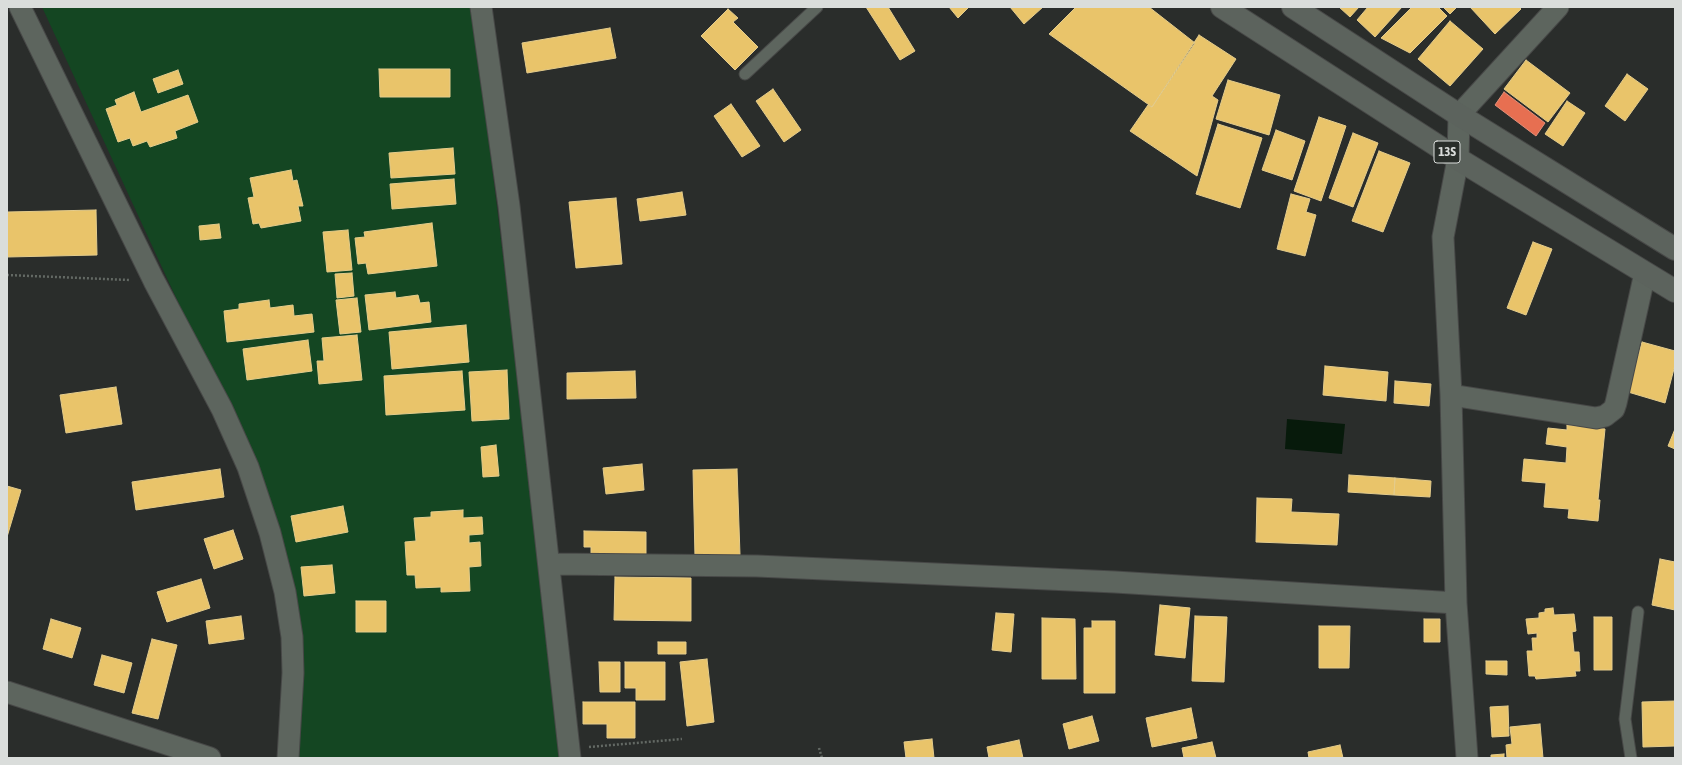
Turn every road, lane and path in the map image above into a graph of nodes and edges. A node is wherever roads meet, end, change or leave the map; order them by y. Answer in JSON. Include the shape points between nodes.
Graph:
{"nodes":[{"id":1,"x":20,"y":7,"type":"edge"},
{"id":2,"x":482,"y":7,"type":"edge"},
{"id":3,"x":817,"y":7,"type":"edge"},
{"id":4,"x":1222,"y":7,"type":"edge"},
{"id":5,"x":1294,"y":7,"type":"edge"},
{"id":6,"x":1558,"y":7,"type":"edge"},
{"id":7,"x":745,"y":74,"type":"dead end"},
{"id":8,"x":1459,"y":114,"type":"junction"},
{"id":9,"x":1458,"y":159,"type":"junction"},
{"id":10,"x":1675,"y":249,"type":"edge"},
{"id":11,"x":1645,"y":273,"type":"junction"},
{"id":12,"x":7,"y":275,"type":"edge"},
{"id":13,"x":154,"y":281,"type":"junction"},
{"id":14,"x":1675,"y":291,"type":"edge"},
{"id":15,"x":1451,"y":395,"type":"junction"},
{"id":16,"x":550,"y":564,"type":"junction"},
{"id":17,"x":1456,"y":603,"type":"junction"},
{"id":18,"x":1638,"y":612,"type":"dead end"},
{"id":19,"x":7,"y":692,"type":"edge"},
{"id":20,"x":682,"y":740,"type":"dead end"},
{"id":21,"x":819,"y":748,"type":"dead end"},
{"id":22,"x":570,"y":753,"type":"edge"},
{"id":23,"x":210,"y":758,"type":"edge"},
{"id":24,"x":288,"y":758,"type":"edge"},
{"id":25,"x":822,"y":758,"type":"edge"},
{"id":26,"x":1466,"y":758,"type":"edge"},
{"id":27,"x":1631,"y":758,"type":"edge"}],
"edges":[{"from":1,"to":13,"type":"street"},
{"from":2,"to":16,"type":"street","via":[[510,206]]},
{"from":3,"to":7,"type":"lane"},
{"from":4,"to":9,"type":"highway","number":"13S"},
{"from":5,"to":8,"type":"highway"},
{"from":6,"to":8,"type":"street"},
{"from":8,"to":9,"type":"street"},
{"from":8,"to":10,"type":"highway"},
{"from":9,"to":11,"type":"highway","number":"13S"},
{"from":9,"to":15,"type":"street","via":[[1443,238]]},
{"from":11,"to":14,"type":"highway","number":"13S"},
{"from":11,"to":15,"type":"street","via":[[1616,403],[1614,409],[1606,416],[1596,418]]},
{"from":12,"to":13,"type":"path"},
{"from":13,"to":24,"type":"street","via":[[222,408],[248,467],[270,533],[285,592],[292,637],[293,673]]},
{"from":15,"to":17,"type":"street"},
{"from":16,"to":17,"type":"street","via":[[757,566],[1115,582]]},
{"from":16,"to":22,"type":"street"},
{"from":17,"to":26,"type":"street"},
{"from":18,"to":27,"type":"lane","via":[[1625,719]]},
{"from":19,"to":23,"type":"street"},
{"from":20,"to":22,"type":"path"},
{"from":21,"to":25,"type":"path"}]}
